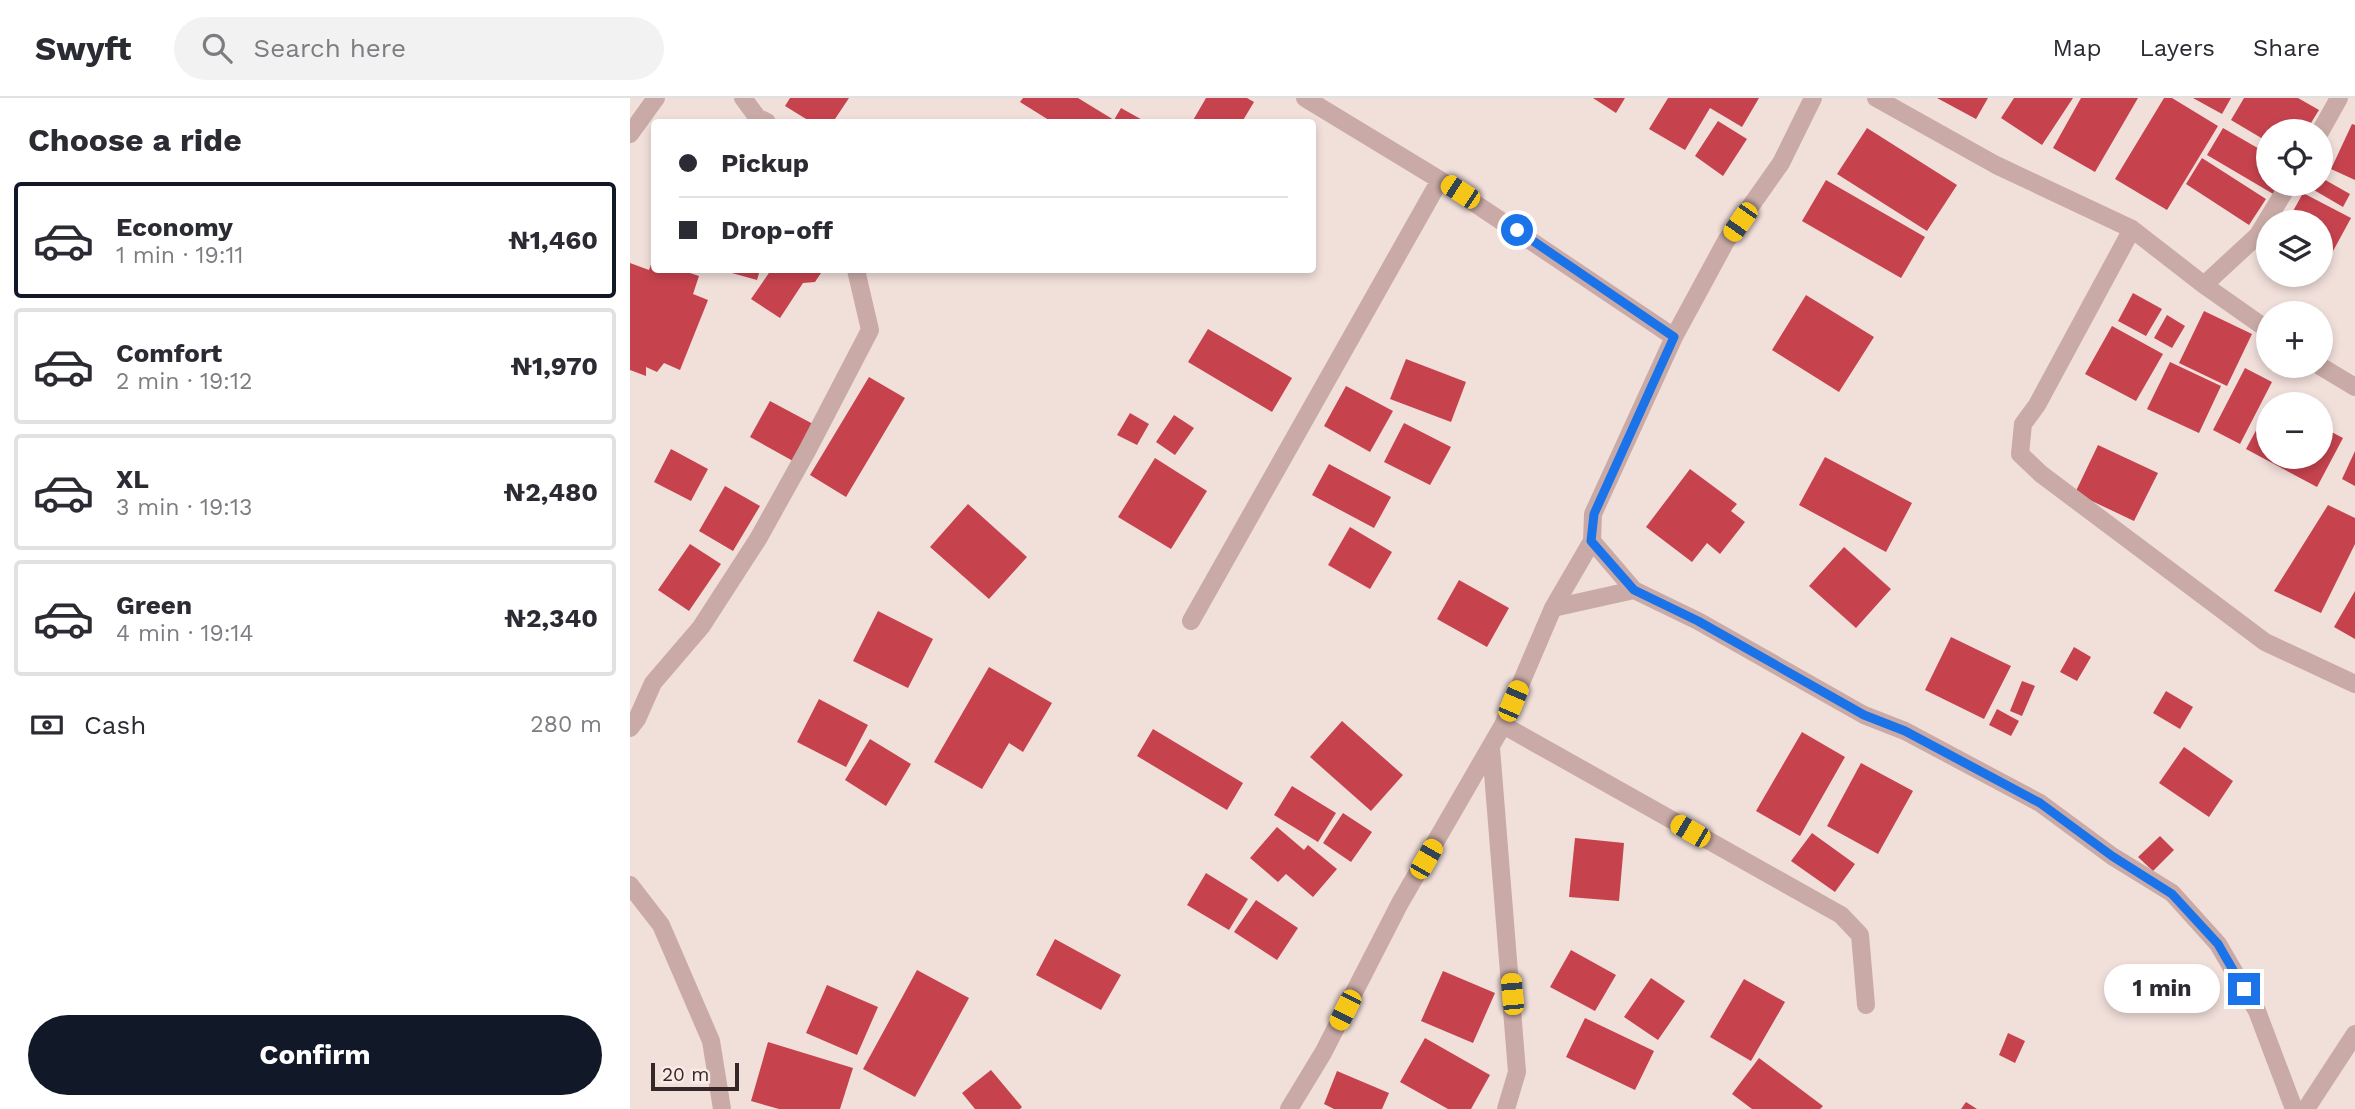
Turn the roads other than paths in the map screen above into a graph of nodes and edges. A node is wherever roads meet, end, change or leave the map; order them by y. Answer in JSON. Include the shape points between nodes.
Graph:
{"nodes":[{"id":1,"x":656,"y":98,"type":"edge"},
{"id":2,"x":743,"y":98,"type":"edge"},
{"id":3,"x":1305,"y":98,"type":"edge"},
{"id":4,"x":1813,"y":98,"type":"edge"},
{"id":5,"x":1876,"y":98,"type":"edge"},
{"id":6,"x":2339,"y":98,"type":"edge"},
{"id":7,"x":761,"y":119,"type":"edge"},
{"id":8,"x":2327,"y":119,"type":"edge"},
{"id":9,"x":630,"y":134,"type":"edge"},
{"id":10,"x":1440,"y":180,"type":"junction"},
{"id":11,"x":2282,"y":196,"type":"edge"},
{"id":12,"x":2133,"y":229,"type":"junction"},
{"id":13,"x":857,"y":273,"type":"edge"},
{"id":14,"x":2204,"y":285,"type":"junction"},
{"id":15,"x":2256,"y":322,"type":"edge"},
{"id":16,"x":1674,"y":337,"type":"junction"},
{"id":17,"x":2333,"y":374,"type":"edge"},
{"id":18,"x":2355,"y":387,"type":"edge"},
{"id":19,"x":1591,"y":541,"type":"junction"},
{"id":20,"x":1634,"y":590,"type":"junction"},
{"id":21,"x":1553,"y":608,"type":"junction"},
{"id":22,"x":1191,"y":621,"type":"dead end"},
{"id":23,"x":2355,"y":684,"type":"edge"},
{"id":24,"x":1503,"y":725,"type":"junction"},
{"id":25,"x":630,"y":728,"type":"edge"},
{"id":26,"x":1491,"y":748,"type":"junction"},
{"id":27,"x":630,"y":885,"type":"edge"},
{"id":28,"x":1866,"y":1005,"type":"dead end"},
{"id":29,"x":2355,"y":1034,"type":"edge"},
{"id":30,"x":722,"y":1109,"type":"edge"},
{"id":31,"x":1289,"y":1109,"type":"edge"},
{"id":32,"x":1506,"y":1109,"type":"edge"},
{"id":33,"x":2294,"y":1109,"type":"edge"},
{"id":34,"x":2306,"y":1109,"type":"edge"}],
"edges":[{"from":1,"to":9,"type":"street"},
{"from":2,"to":7,"type":"street"},
{"from":3,"to":10,"type":"street"},
{"from":4,"to":16,"type":"street","via":[[1781,163],[1727,241]]},
{"from":5,"to":12,"type":"street","via":[[1996,165]]},
{"from":6,"to":8,"type":"street"},
{"from":10,"to":16,"type":"street"},
{"from":10,"to":22,"type":"street"},
{"from":11,"to":14,"type":"street","via":[[2258,235]]},
{"from":12,"to":14,"type":"street"},
{"from":12,"to":23,"type":"street","via":[[2022,425],[2020,454],[2265,642]]},
{"from":13,"to":25,"type":"street","via":[[870,330],[758,539],[701,627],[653,682]]},
{"from":14,"to":15,"type":"street"},
{"from":16,"to":19,"type":"street","via":[[1594,514]]},
{"from":17,"to":18,"type":"street"},
{"from":19,"to":20,"type":"street"},
{"from":19,"to":21,"type":"street"},
{"from":20,"to":21,"type":"street"},
{"from":20,"to":33,"type":"street","via":[[1864,715],[1905,731],[2040,803],[2172,894],[2218,944],[2257,1011]]},
{"from":21,"to":24,"type":"street"},
{"from":24,"to":26,"type":"street"},
{"from":24,"to":28,"type":"street","via":[[1841,915],[1860,935]]},
{"from":26,"to":31,"type":"street","via":[[1400,903]]},
{"from":26,"to":32,"type":"street","via":[[1517,1072]]},
{"from":27,"to":30,"type":"street","via":[[661,925],[711,1041]]},
{"from":29,"to":34,"type":"street"}]}
